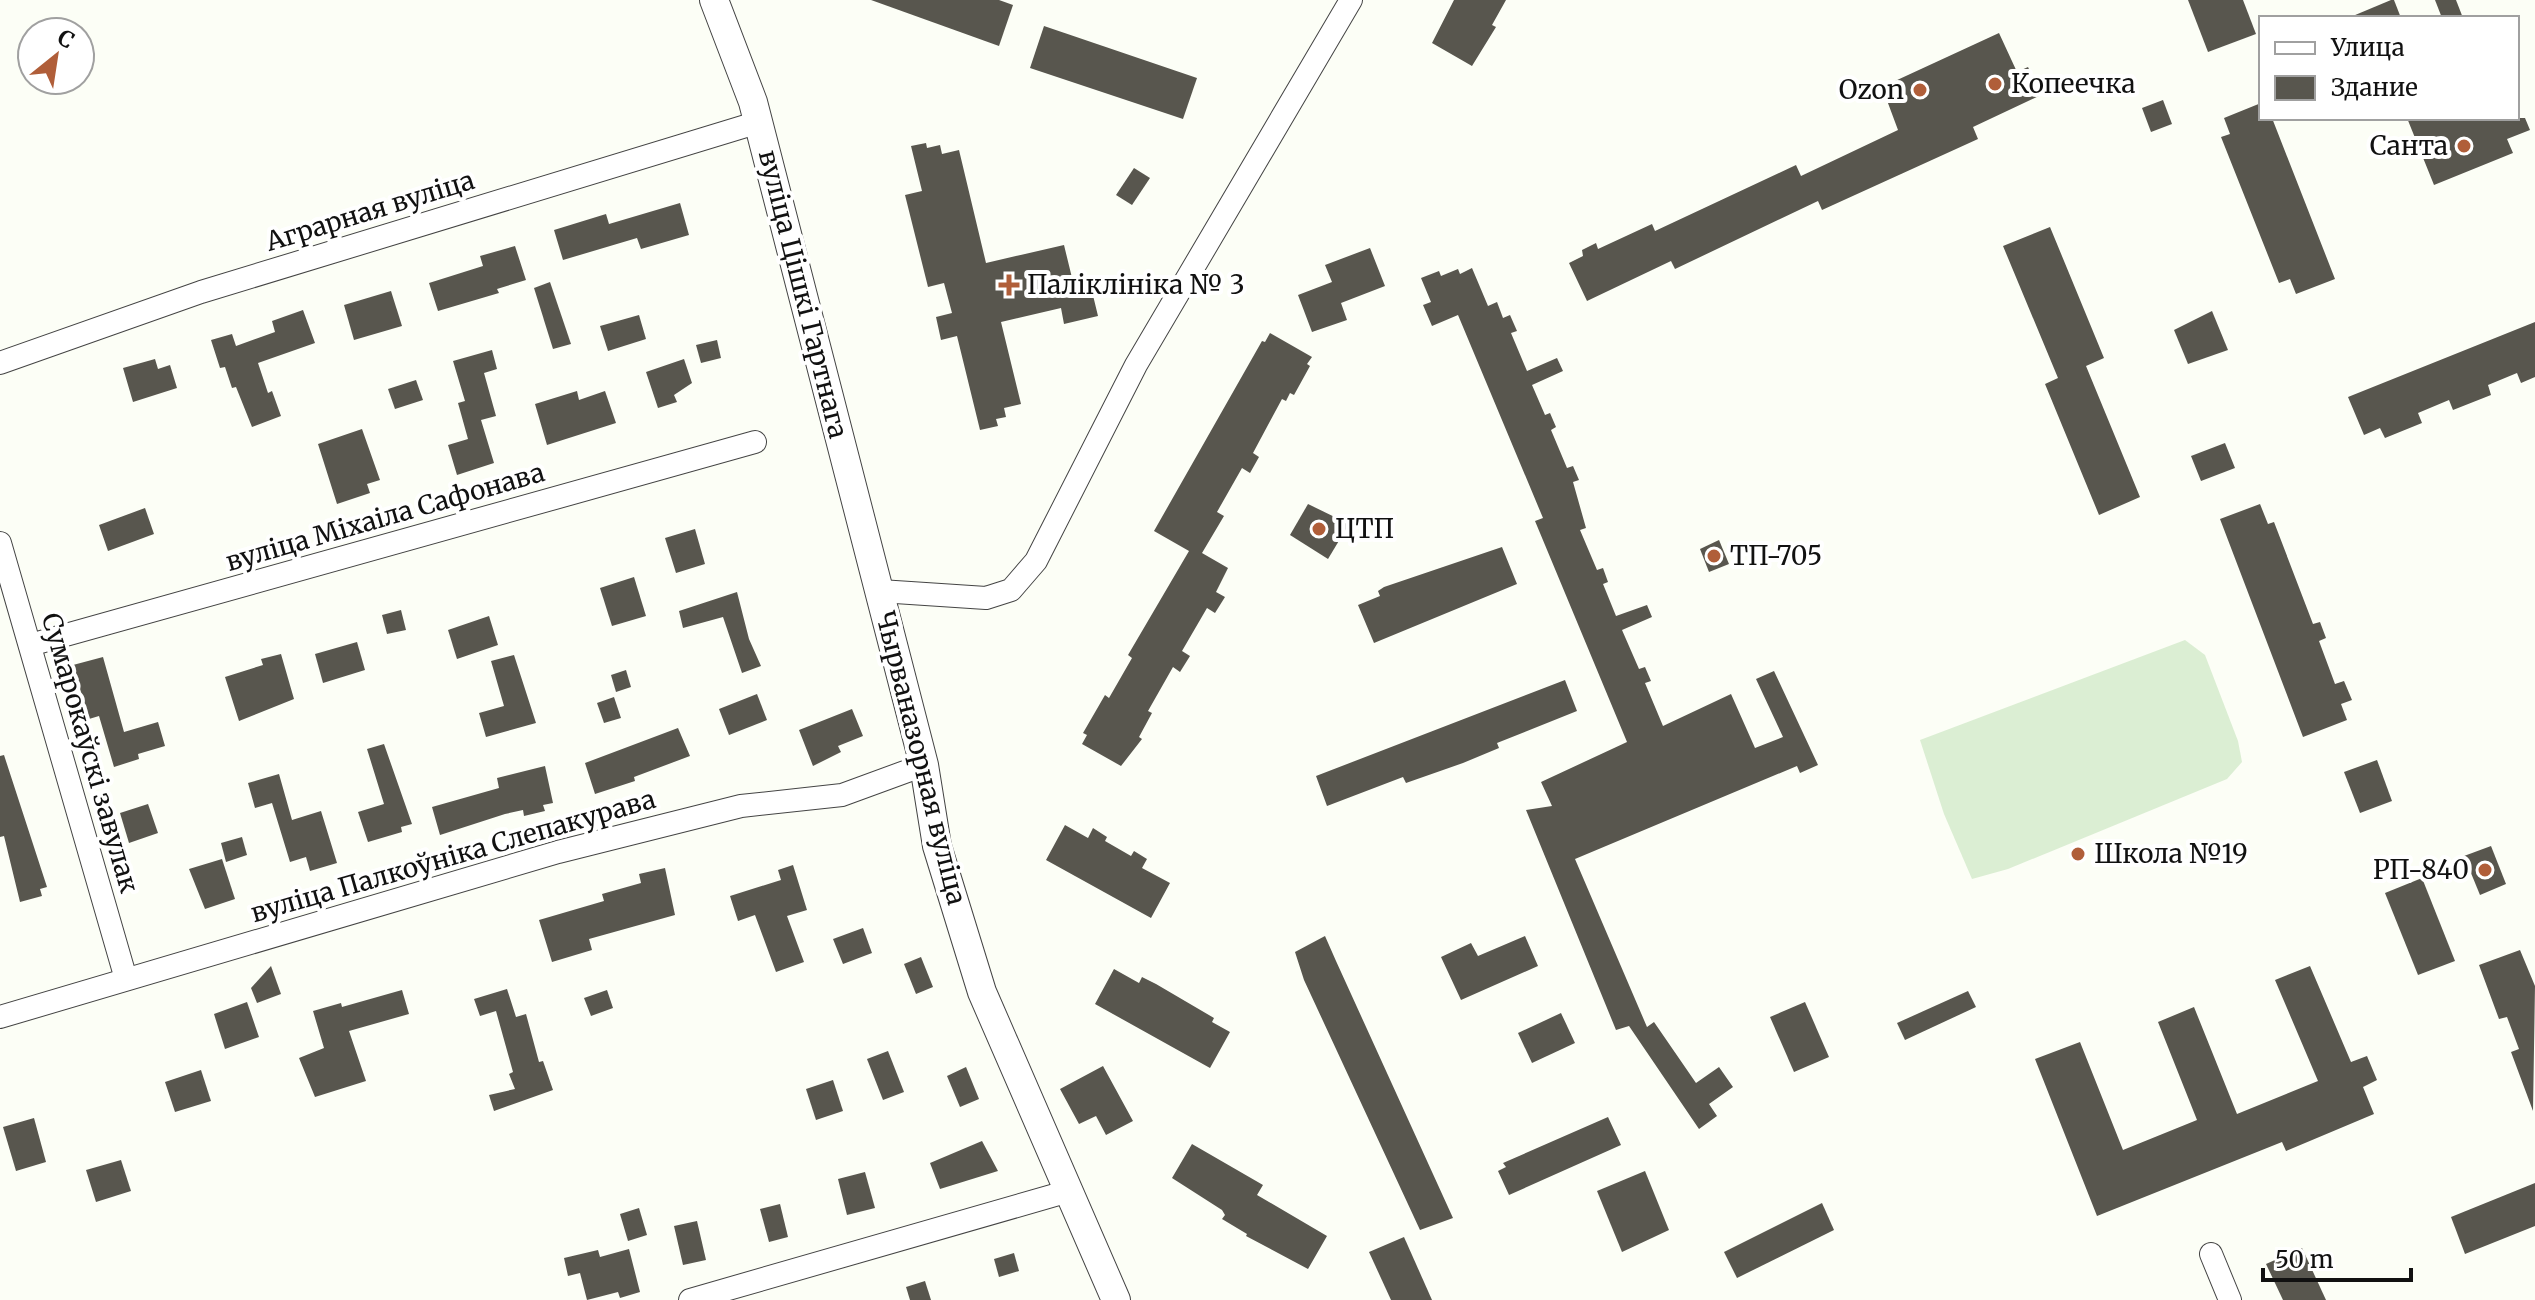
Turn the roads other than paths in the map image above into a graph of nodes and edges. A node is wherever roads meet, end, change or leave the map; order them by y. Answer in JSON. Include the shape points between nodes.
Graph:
{"nodes":[{"id":1,"x":714,"y":0,"type":"edge"},
{"id":2,"x":1351,"y":0,"type":"edge"},
{"id":3,"x":759,"y":122,"type":"junction"},
{"id":4,"x":0,"y":363,"type":"edge"},
{"id":5,"x":755,"y":442,"type":"dead end"},
{"id":6,"x":0,"y":543,"type":"edge"},
{"id":7,"x":880,"y":591,"type":"junction"},
{"id":8,"x":30,"y":645,"type":"junction"},
{"id":9,"x":924,"y":765,"type":"junction"},
{"id":10,"x":126,"y":979,"type":"junction"},
{"id":11,"x":0,"y":1017,"type":"edge"},
{"id":12,"x":1069,"y":1191,"type":"junction"},
{"id":13,"x":2211,"y":1254,"type":"dead end"},
{"id":14,"x":690,"y":1300,"type":"edge"},
{"id":15,"x":1116,"y":1300,"type":"edge"},
{"id":16,"x":2230,"y":1300,"type":"edge"}],
"edges":[{"from":1,"to":3,"type":"street","name":"вуліца Цішкі Гартнага"},
{"from":2,"to":7,"type":"street","name":"Чырваназорная вуліца","via":[[1136,365],[1036,561],[1011,590],[986,598]]},
{"from":3,"to":4,"type":"street","name":"Аграрная вуліца","via":[[201,292]]},
{"from":3,"to":7,"type":"street","name":"вуліца Цішкі Гартнага"},
{"from":5,"to":8,"type":"street","name":"вуліца Міхаіла Сафонава"},
{"from":6,"to":8,"type":"street","name":"Сумарокаўскі завулак"},
{"from":7,"to":9,"type":"street","name":"Чырваназорная вуліца"},
{"from":8,"to":10,"type":"street","name":"Сумарокаўскі завулак"},
{"from":9,"to":10,"type":"street","name":"вуліца Палкоўніка Слепакурава","via":[[842,795],[741,806],[558,852]]},
{"from":9,"to":12,"type":"street","name":"Чырваназорная вуліца","via":[[937,846],[982,992]]},
{"from":10,"to":11,"type":"street","name":"вуліца Палкоўніка Слепакурава"},
{"from":12,"to":14,"type":"street"},
{"from":12,"to":15,"type":"street","name":"Чырваназорная вуліца"},
{"from":13,"to":16,"type":"street"}]}
